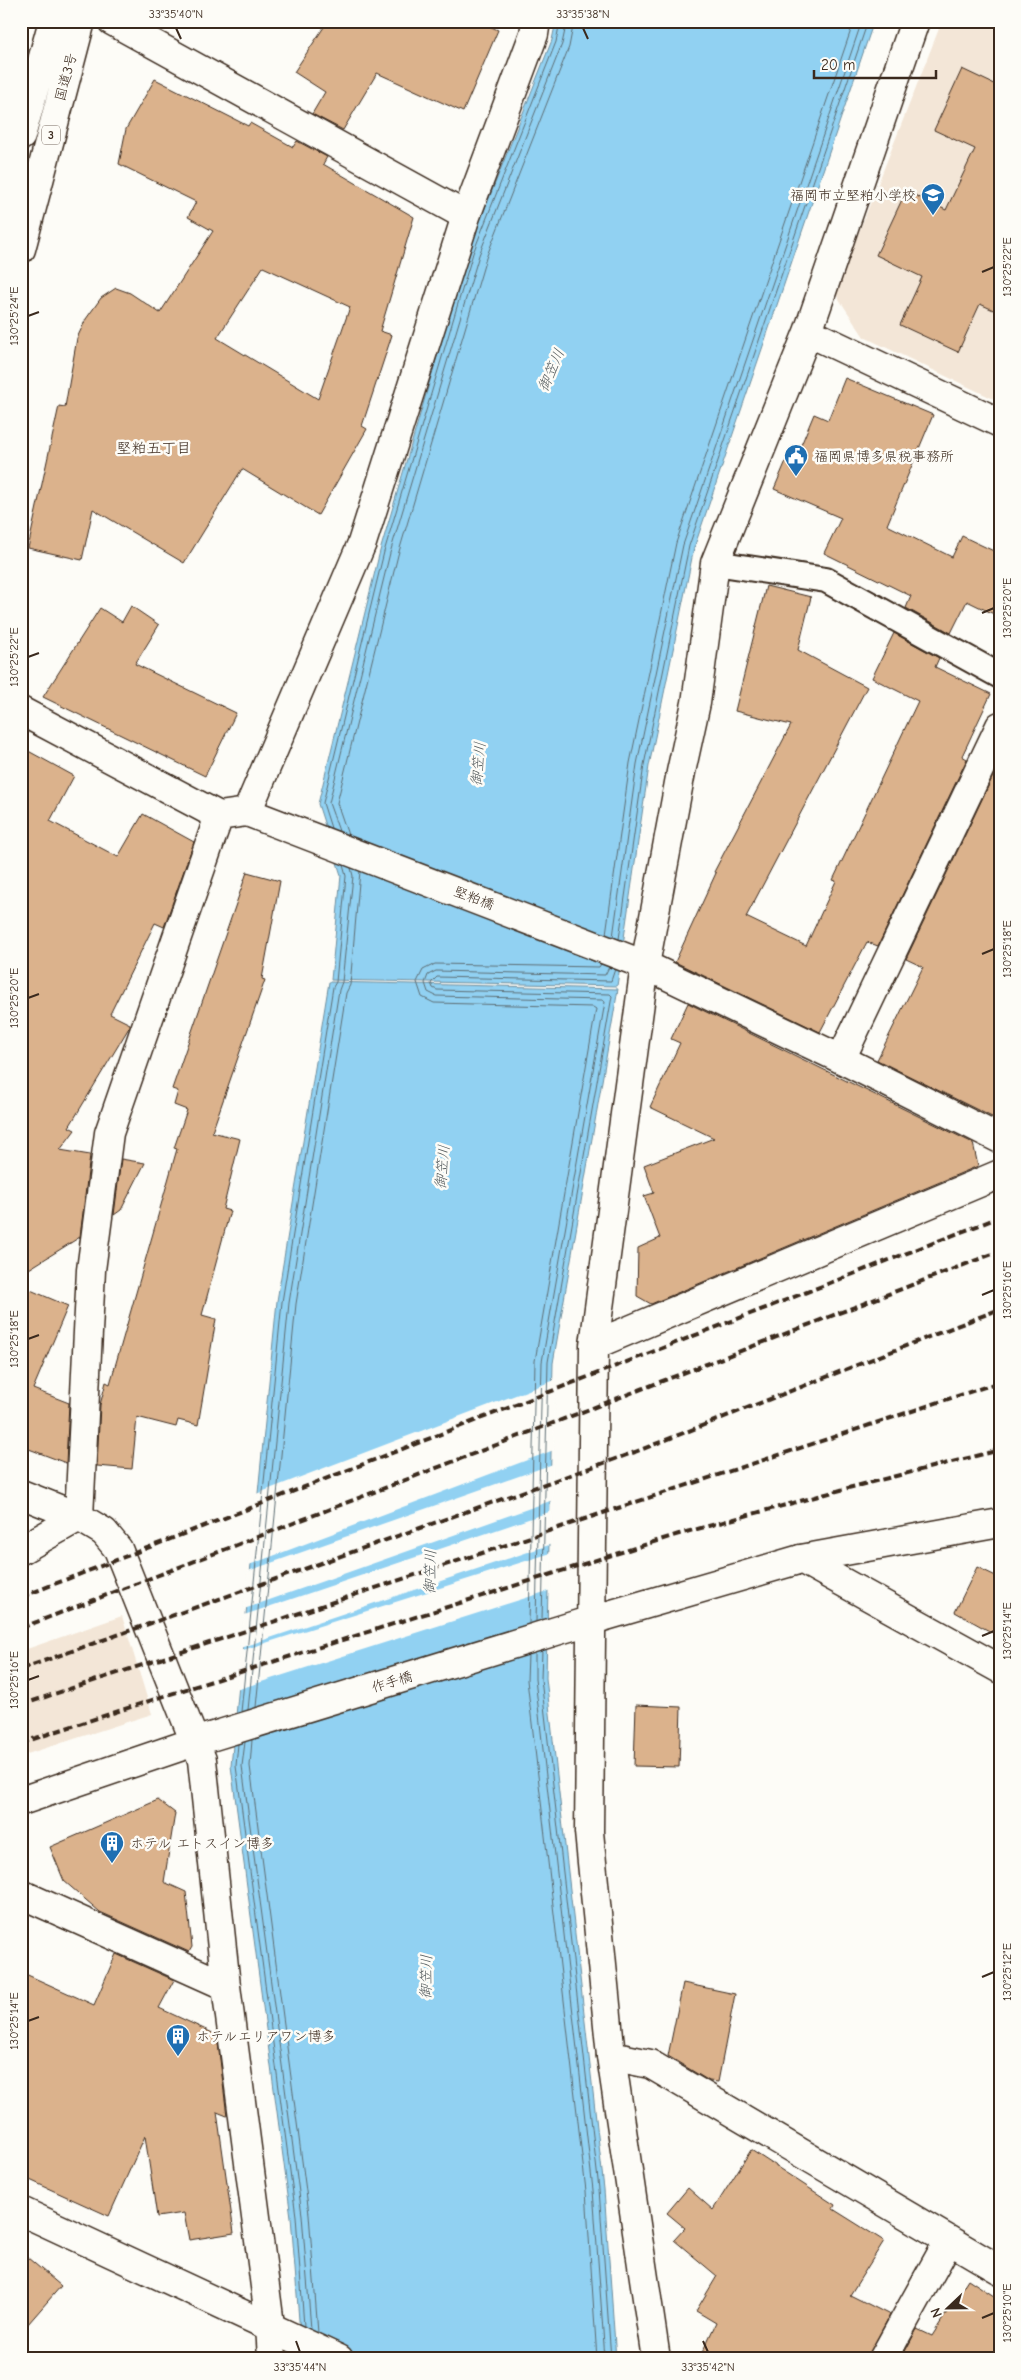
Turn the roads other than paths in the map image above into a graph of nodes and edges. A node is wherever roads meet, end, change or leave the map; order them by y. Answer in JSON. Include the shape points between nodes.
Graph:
{"nodes":[{"id":1,"x":54,"y":21,"type":"edge"},
{"id":2,"x":66,"y":21,"type":"edge"},
{"id":3,"x":81,"y":21,"type":"edge"},
{"id":4,"x":112,"y":21,"type":"edge"},
{"id":5,"x":536,"y":21,"type":"edge"},
{"id":6,"x":915,"y":21,"type":"edge"},
{"id":7,"x":21,"y":136,"type":"edge"},
{"id":8,"x":21,"y":177,"type":"edge"},
{"id":9,"x":466,"y":216,"type":"junction"},
{"id":10,"x":21,"y":249,"type":"edge"},
{"id":11,"x":808,"y":332,"type":"junction"},
{"id":12,"x":1000,"y":423,"type":"edge"},
{"id":13,"x":715,"y":563,"type":"junction"},
{"id":14,"x":1000,"y":676,"type":"edge"},
{"id":15,"x":21,"y":711,"type":"edge"},
{"id":16,"x":1000,"y":726,"type":"edge"},
{"id":17,"x":247,"y":812,"type":"junction"},
{"id":18,"x":219,"y":816,"type":"junction"},
{"id":19,"x":645,"y":965,"type":"junction"},
{"id":20,"x":841,"y":1059,"type":"junction"},
{"id":21,"x":1000,"y":1139,"type":"edge"},
{"id":22,"x":1000,"y":1174,"type":"edge"},
{"id":23,"x":594,"y":1345,"type":"junction"},
{"id":24,"x":21,"y":1494,"type":"edge"},
{"id":25,"x":79,"y":1517,"type":"junction"},
{"id":26,"x":1000,"y":1523,"type":"edge"},
{"id":27,"x":21,"y":1550,"type":"edge"},
{"id":28,"x":801,"y":1559,"type":"junction"},
{"id":29,"x":592,"y":1620,"type":"junction"},
{"id":30,"x":1000,"y":1669,"type":"edge"},
{"id":31,"x":198,"y":1751,"type":"junction"},
{"id":32,"x":21,"y":1801,"type":"edge"},
{"id":33,"x":21,"y":1894,"type":"edge"},
{"id":34,"x":226,"y":1986,"type":"junction"},
{"id":35,"x":611,"y":2056,"type":"junction"},
{"id":36,"x":21,"y":2211,"type":"edge"},
{"id":37,"x":949,"y":2240,"type":"junction"},
{"id":38,"x":1000,"y":2270,"type":"edge"},
{"id":39,"x":270,"y":2325,"type":"junction"},
{"id":40,"x":272,"y":2359,"type":"edge"},
{"id":41,"x":339,"y":2359,"type":"edge"},
{"id":42,"x":656,"y":2359,"type":"edge"},
{"id":43,"x":883,"y":2359,"type":"edge"}],
"edges":[{"from":1,"to":7,"type":"main road"},
{"from":2,"to":8,"type":"main road"},
{"from":3,"to":10,"type":"main road","name":"国道3号","number":"3"},
{"from":4,"to":9,"type":"main road"},
{"from":5,"to":9,"type":"main road","via":[[534,34]]},
{"from":6,"to":11,"type":"main road"},
{"from":9,"to":17,"type":"main road","via":[[362,543]]},
{"from":11,"to":12,"type":"main road"},
{"from":11,"to":13,"type":"main road"},
{"from":13,"to":14,"type":"lane","via":[[826,580]]},
{"from":13,"to":19,"type":"main road","via":[[696,702]]},
{"from":15,"to":18,"type":"main road"},
{"from":16,"to":20,"type":"main road"},
{"from":17,"to":18,"type":"main road"},
{"from":17,"to":19,"type":"main road","name":"堅粕橋"},
{"from":18,"to":25,"type":"main road","via":[[109,1133],[91,1270]]},
{"from":19,"to":20,"type":"main road","name":"堅粕橋"},
{"from":19,"to":23,"type":"main road"},
{"from":20,"to":21,"type":"main road","name":"堅粕橋"},
{"from":22,"to":23,"type":"main road"},
{"from":23,"to":29,"type":"main road"},
{"from":24,"to":25,"type":"main road"},
{"from":25,"to":27,"type":"main road"},
{"from":25,"to":31,"type":"main road","via":[[104,1532],[118,1549]]},
{"from":26,"to":28,"type":"main road","name":"作手橋"},
{"from":28,"to":29,"type":"main road","name":"作手橋"},
{"from":28,"to":30,"type":"main road"},
{"from":29,"to":31,"type":"main road","name":"作手橋","via":[[220,1735]]},
{"from":29,"to":35,"type":"main road","via":[[589,1832]]},
{"from":31,"to":32,"type":"main road","name":"作手橋"},
{"from":31,"to":34,"type":"main road"},
{"from":33,"to":34,"type":"main road"},
{"from":34,"to":39,"type":"main road"},
{"from":35,"to":37,"type":"main road","via":[[650,2064]]},
{"from":35,"to":42,"type":"main road"},
{"from":36,"to":39,"type":"main road"},
{"from":37,"to":38,"type":"main road"},
{"from":37,"to":43,"type":"main road"},
{"from":39,"to":40,"type":"main road"},
{"from":39,"to":41,"type":"main road"}]}
